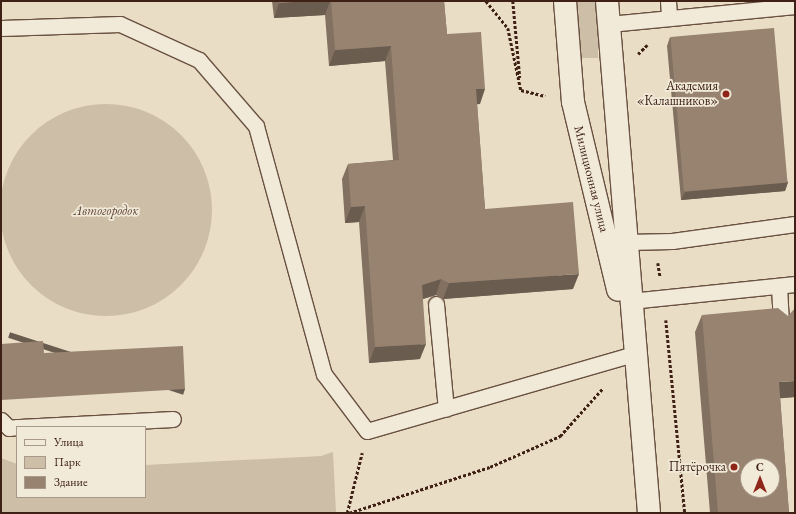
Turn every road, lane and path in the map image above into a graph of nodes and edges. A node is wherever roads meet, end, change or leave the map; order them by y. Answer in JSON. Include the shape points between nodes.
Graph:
{"nodes":[{"id":1,"x":486,"y":1,"type":"edge"},
{"id":2,"x":513,"y":1,"type":"edge"},
{"id":3,"x":565,"y":1,"type":"edge"},
{"id":4,"x":607,"y":1,"type":"edge"},
{"id":5,"x":668,"y":1,"type":"edge"},
{"id":6,"x":795,"y":6,"type":"edge"},
{"id":7,"x":669,"y":16,"type":"junction"},
{"id":8,"x":609,"y":24,"type":"junction"},
{"id":9,"x":1,"y":28,"type":"edge"},
{"id":10,"x":521,"y":90,"type":"junction"},
{"id":11,"x":573,"y":102,"type":"junction"},
{"id":12,"x":795,"y":224,"type":"edge"},
{"id":13,"x":626,"y":242,"type":"junction"},
{"id":14,"x":795,"y":284,"type":"edge"},
{"id":15,"x":779,"y":286,"type":"junction"},
{"id":16,"x":630,"y":301,"type":"junction"},
{"id":17,"x":436,"y":304,"type":"edge"},
{"id":18,"x":666,"y":322,"type":"dead end"},
{"id":19,"x":674,"y":322,"type":"dead end"},
{"id":20,"x":781,"y":324,"type":"edge"},
{"id":21,"x":634,"y":354,"type":"junction"},
{"id":22,"x":607,"y":383,"type":"dead end"},
{"id":23,"x":446,"y":409,"type":"junction"},
{"id":24,"x":173,"y":419,"type":"dead end"},
{"id":25,"x":1,"y":420,"type":"edge"},
{"id":26,"x":37,"y":426,"type":"edge"},
{"id":27,"x":16,"y":427,"type":"edge"},
{"id":28,"x":367,"y":432,"type":"junction"},
{"id":29,"x":348,"y":513,"type":"edge"},
{"id":30,"x":649,"y":513,"type":"edge"}],
"edges":[{"from":1,"to":10,"type":"path","via":[[508,28]]},
{"from":2,"to":10,"type":"path"},
{"from":3,"to":11,"type":"street","name":"Милиционная улица"},
{"from":4,"to":8,"type":"street","name":"Милиционная улица"},
{"from":5,"to":7,"type":"lane"},
{"from":6,"to":7,"type":"lane"},
{"from":7,"to":8,"type":"lane"},
{"from":8,"to":13,"type":"street","name":"Милиционная улица"},
{"from":9,"to":28,"type":"lane","via":[[120,24],[199,60],[256,126],[324,374]]},
{"from":10,"to":11,"type":"path"},
{"from":11,"to":21,"type":"street","name":"Милиционная улица"},
{"from":12,"to":13,"type":"lane","via":[[672,242]]},
{"from":13,"to":16,"type":"street","name":"Милиционная улица"},
{"from":14,"to":15,"type":"lane"},
{"from":15,"to":16,"type":"lane"},
{"from":15,"to":20,"type":"lane"},
{"from":16,"to":21,"type":"street","name":"Милиционная улица"},
{"from":17,"to":23,"type":"lane"},
{"from":18,"to":19,"type":"path"},
{"from":21,"to":23,"type":"lane"},
{"from":21,"to":30,"type":"street","name":"Милиционная улица"},
{"from":22,"to":29,"type":"path","via":[[560,436],[490,467]]},
{"from":23,"to":28,"type":"lane"},
{"from":24,"to":26,"type":"lane"},
{"from":25,"to":27,"type":"lane","via":[[9,428]]},
{"from":28,"to":29,"type":"path"}]}
